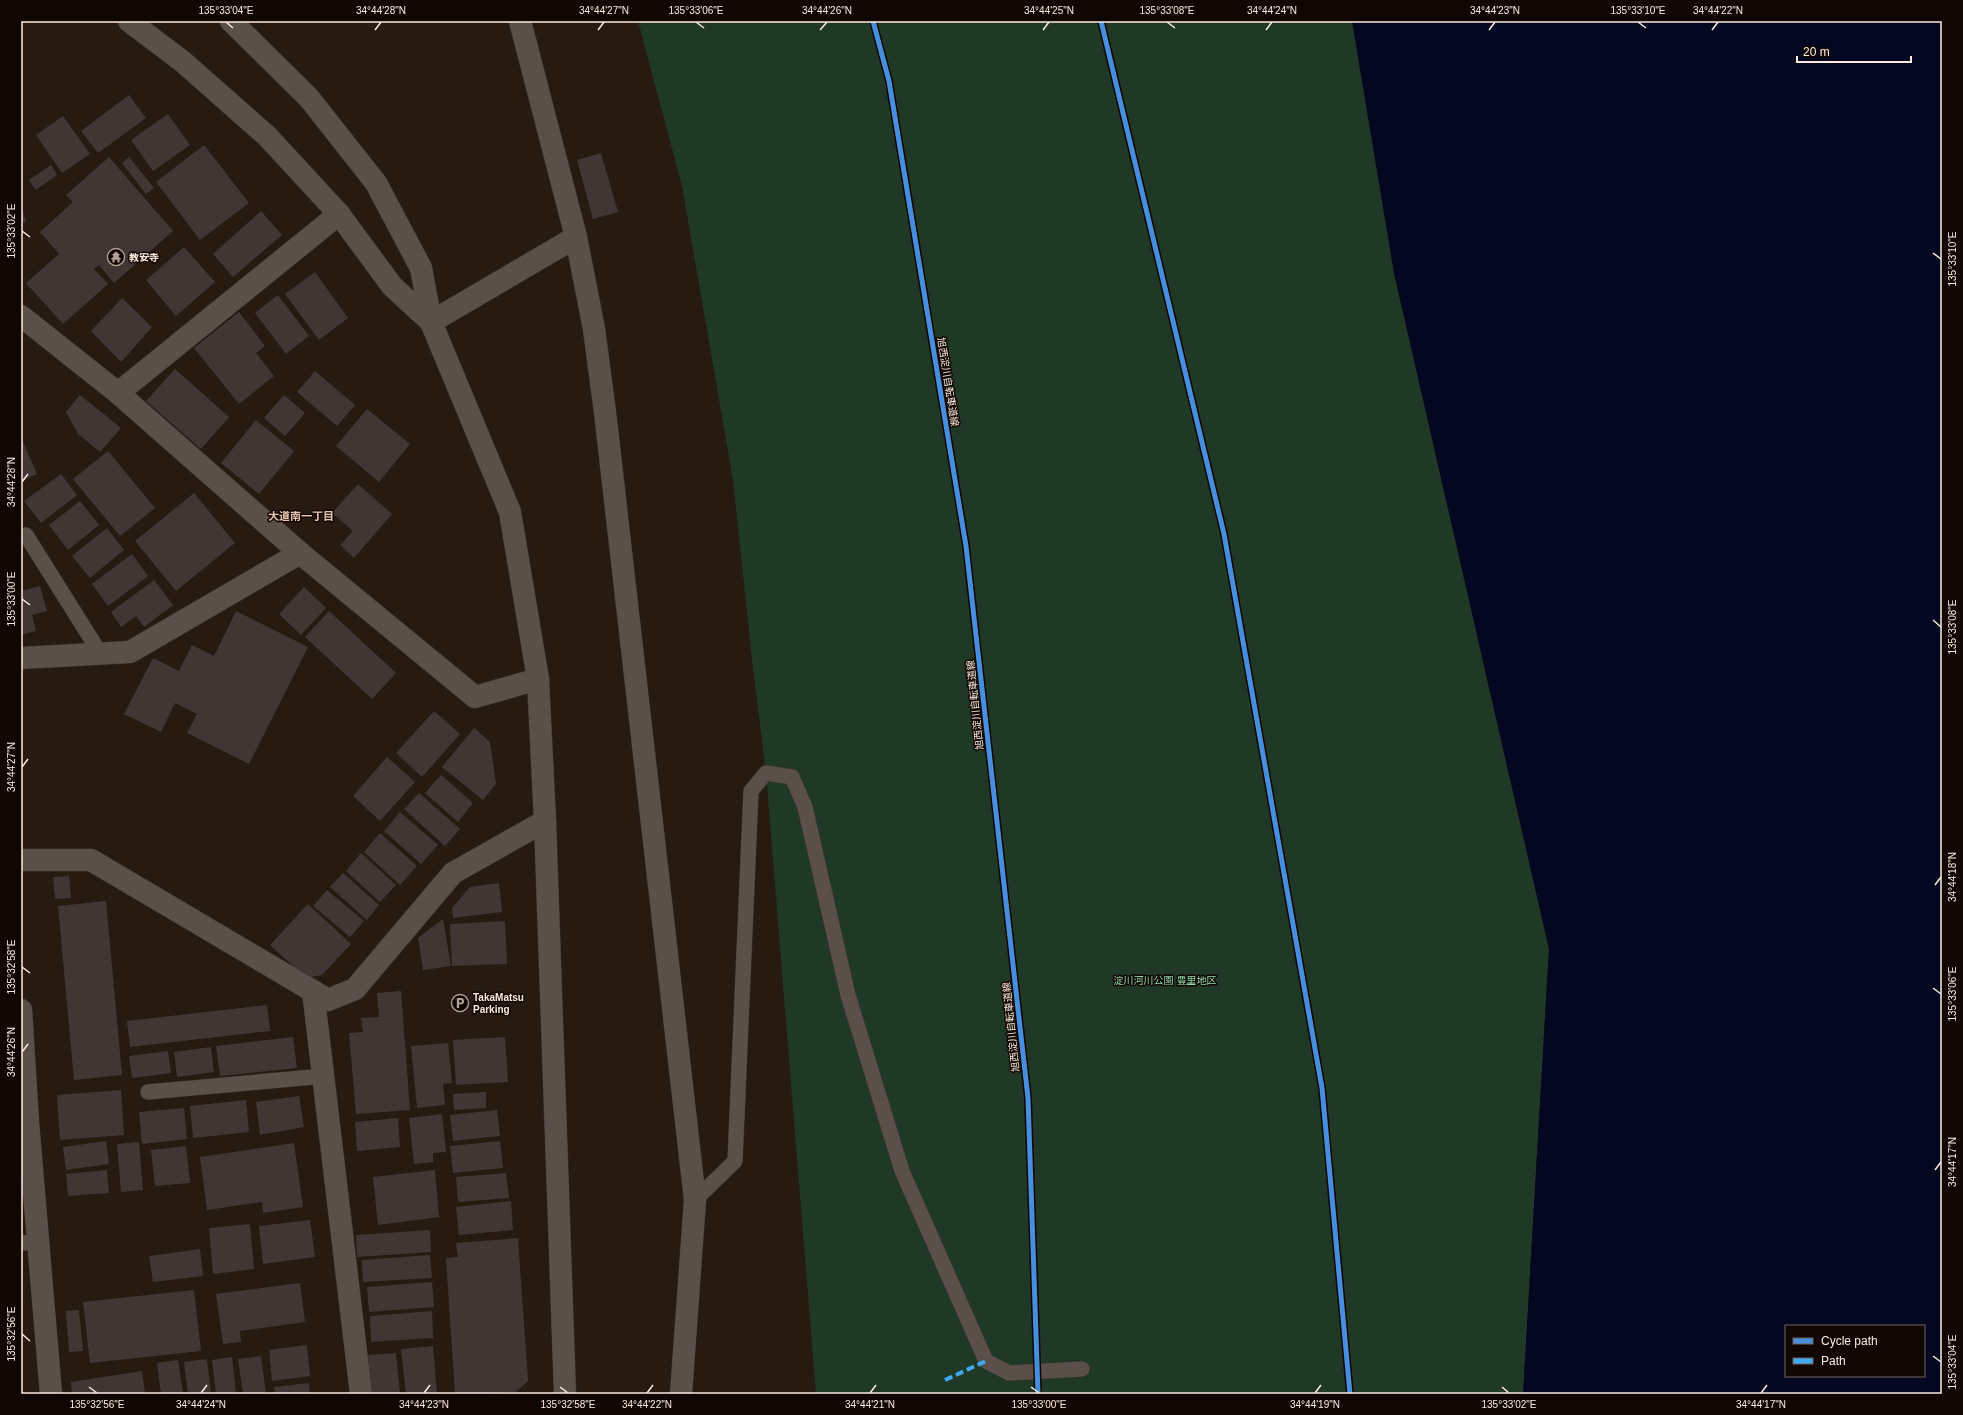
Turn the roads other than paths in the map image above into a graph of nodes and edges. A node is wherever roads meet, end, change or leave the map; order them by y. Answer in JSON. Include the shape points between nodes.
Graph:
{"nodes":[{"id":1,"x":129,"y":21,"type":"edge"},
{"id":2,"x":231,"y":21,"type":"edge"},
{"id":3,"x":520,"y":21,"type":"edge"},
{"id":4,"x":339,"y":214,"type":"junction"},
{"id":5,"x":576,"y":237,"type":"junction"},
{"id":6,"x":21,"y":316,"type":"edge"},
{"id":7,"x":431,"y":322,"type":"junction"},
{"id":8,"x":118,"y":393,"type":"junction"},
{"id":9,"x":26,"y":535,"type":"dead end"},
{"id":10,"x":300,"y":553,"type":"junction"},
{"id":11,"x":100,"y":653,"type":"junction"},
{"id":12,"x":21,"y":658,"type":"edge"},
{"id":13,"x":538,"y":679,"type":"junction"},
{"id":14,"x":545,"y":821,"type":"junction"},
{"id":15,"x":21,"y":860,"type":"edge"},
{"id":16,"x":313,"y":991,"type":"junction"},
{"id":17,"x":21,"y":1010,"type":"edge"},
{"id":18,"x":324,"y":1076,"type":"junction"},
{"id":19,"x":148,"y":1092,"type":"dead end"},
{"id":20,"x":695,"y":1200,"type":"junction"},
{"id":21,"x":29,"y":1242,"type":"edge"},
{"id":22,"x":1082,"y":1369,"type":"dead end"},
{"id":23,"x":50,"y":1394,"type":"edge"},
{"id":24,"x":361,"y":1394,"type":"edge"},
{"id":25,"x":565,"y":1394,"type":"edge"},
{"id":26,"x":681,"y":1394,"type":"edge"}],
"edges":[{"from":1,"to":4,"type":"street","via":[[182,61],[267,136]]},
{"from":2,"to":7,"type":"street","via":[[310,98],[376,183],[421,268]]},
{"from":3,"to":5,"type":"street"},
{"from":4,"to":7,"type":"street","via":[[392,286]]},
{"from":4,"to":8,"type":"street"},
{"from":5,"to":7,"type":"street"},
{"from":5,"to":20,"type":"street","via":[[594,329],[605,412]]},
{"from":6,"to":8,"type":"street"},
{"from":7,"to":13,"type":"street","via":[[510,512]]},
{"from":8,"to":10,"type":"street"},
{"from":9,"to":11,"type":"lane"},
{"from":10,"to":11,"type":"street","via":[[130,652]]},
{"from":10,"to":13,"type":"street","via":[[475,697]]},
{"from":11,"to":12,"type":"street"},
{"from":13,"to":14,"type":"street"},
{"from":14,"to":16,"type":"street","via":[[453,873],[355,990],[328,1000]]},
{"from":14,"to":25,"type":"street"},
{"from":15,"to":16,"type":"street","via":[[91,860]]},
{"from":16,"to":18,"type":"street"},
{"from":17,"to":21,"type":"street","via":[[28,1122]]},
{"from":18,"to":19,"type":"lane"},
{"from":18,"to":24,"type":"street"},
{"from":20,"to":22,"type":"lane","via":[[736,1161],[751,791],[766,773],[792,777],[805,807],[848,995],[902,1171],[986,1361],[1009,1373]]},
{"from":20,"to":26,"type":"street"},
{"from":21,"to":23,"type":"street"}]}
